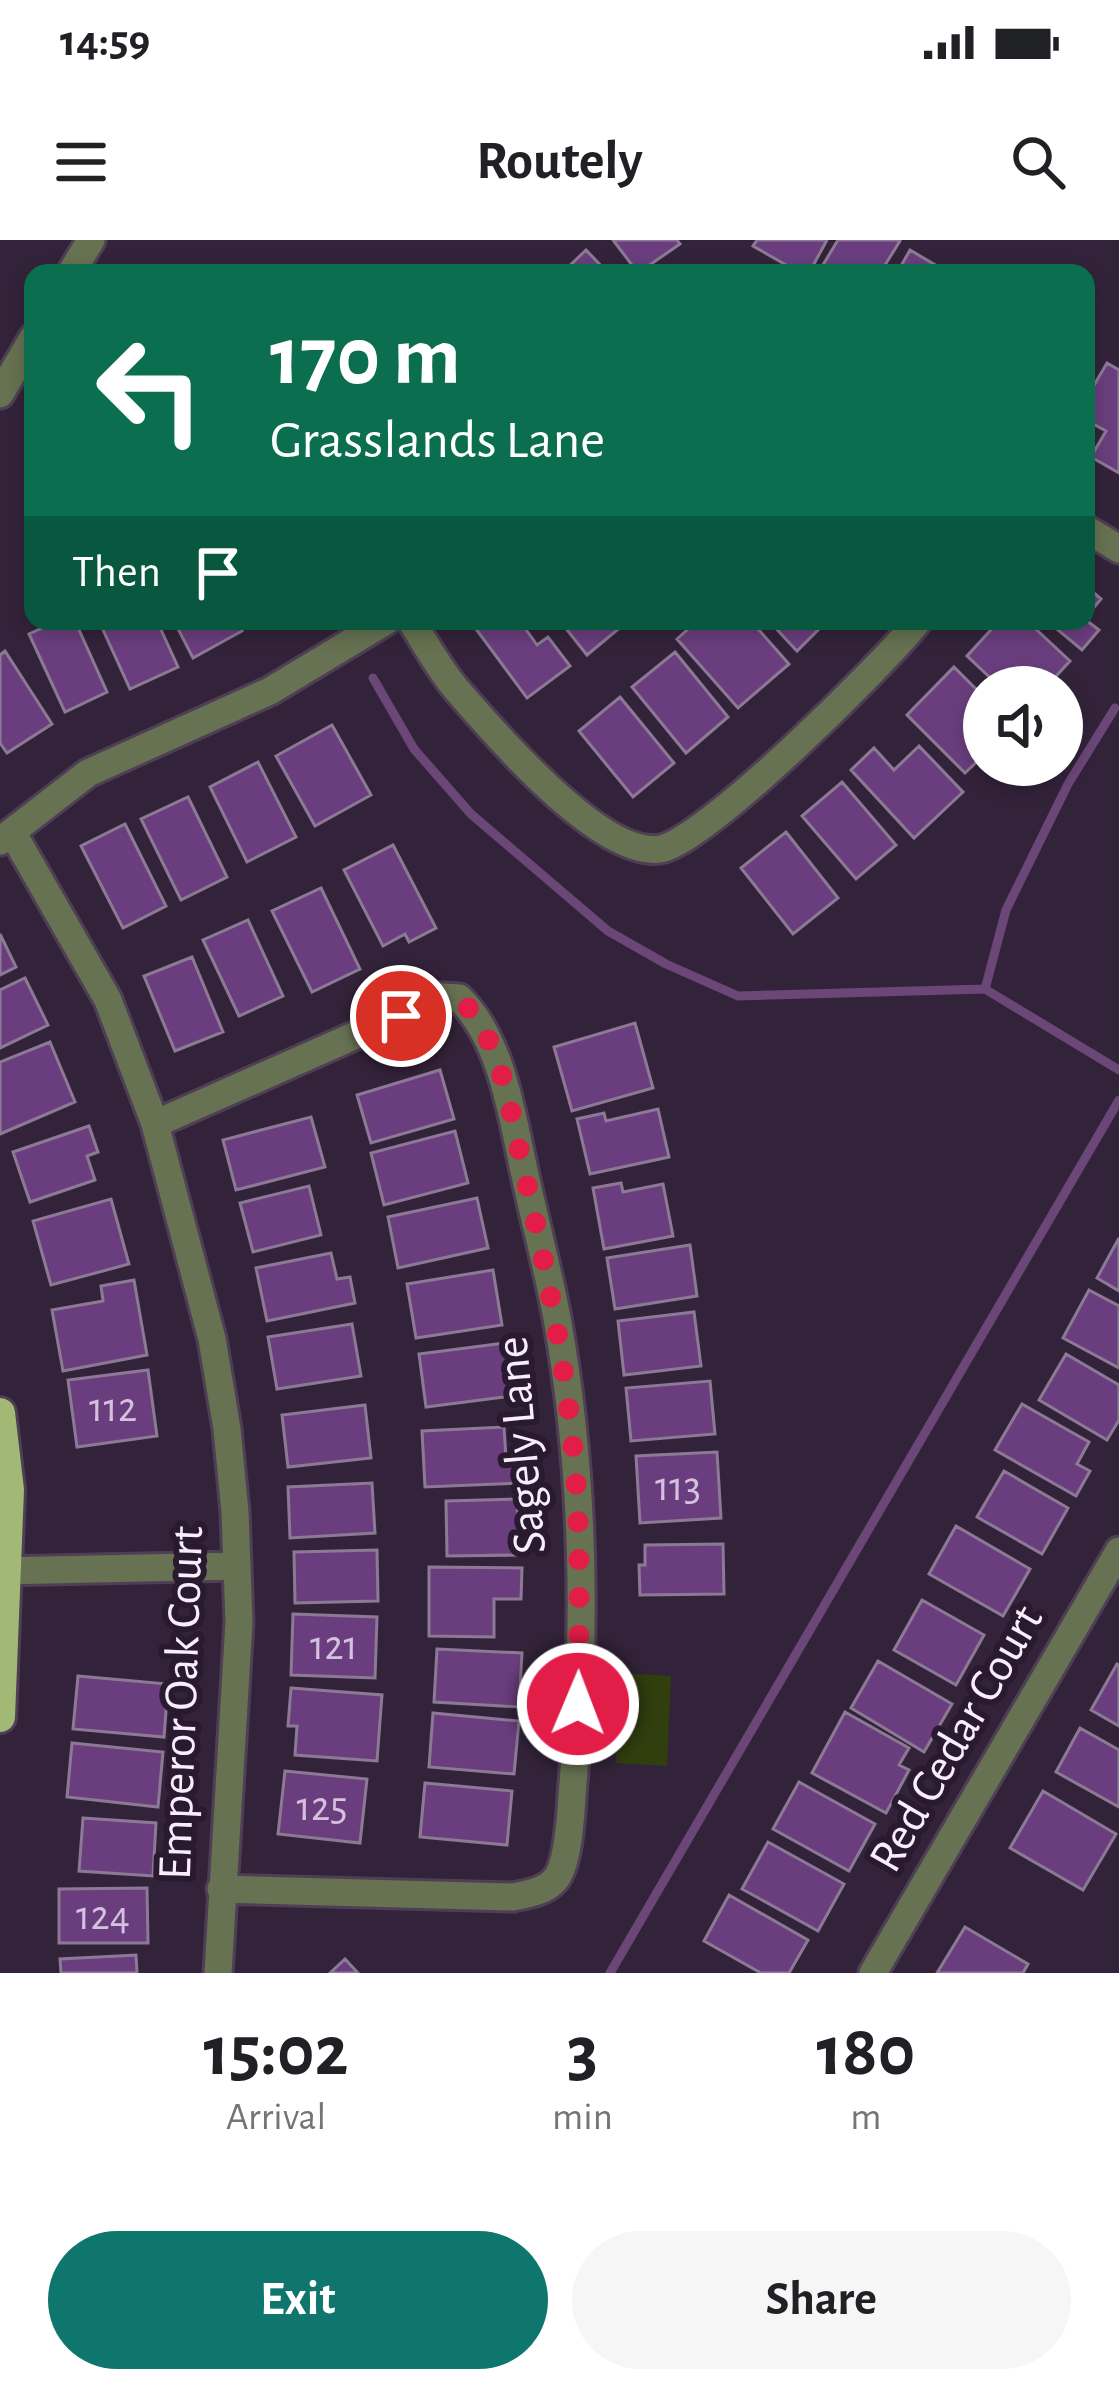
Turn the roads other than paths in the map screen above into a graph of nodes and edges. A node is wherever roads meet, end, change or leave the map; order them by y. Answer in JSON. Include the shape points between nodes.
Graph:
{"nodes":[{"id":1,"x":24,"y":353,"type":"edge"},
{"id":2,"x":0,"y":394,"type":"edge"},
{"id":3,"x":371,"y":630,"type":"edge"},
{"id":4,"x":417,"y":630,"type":"edge"},
{"id":5,"x":909,"y":630,"type":"edge"},
{"id":6,"x":6,"y":836,"type":"edge"},
{"id":7,"x":155,"y":1124,"type":"junction"},
{"id":8,"x":0,"y":1413,"type":"edge"},
{"id":9,"x":1119,"y":1551,"type":"edge"},
{"id":10,"x":237,"y":1566,"type":"junction"},
{"id":11,"x":3,"y":1571,"type":"edge"},
{"id":12,"x":0,"y":1717,"type":"edge"},
{"id":13,"x":221,"y":1889,"type":"junction"},
{"id":14,"x":218,"y":1973,"type":"edge"},
{"id":15,"x":873,"y":1973,"type":"edge"}],
"edges":[{"from":1,"to":2,"type":"street"},
{"from":3,"to":6,"type":"street","via":[[270,691],[88,773]]},
{"from":4,"to":5,"type":"street","via":[[454,687],[590,825],[621,843],[657,850],[685,841],[787,754]]},
{"from":6,"to":7,"type":"street","name":"Emperor Oak Court","via":[[108,1000]]},
{"from":7,"to":10,"type":"street","name":"Emperor Oak Court","via":[[212,1339]]},
{"from":7,"to":13,"type":"street","name":"Sagely Lane","via":[[442,998],[459,998],[486,1032],[511,1112],[557,1318],[572,1433],[577,1744],[556,1880],[513,1897]]},
{"from":8,"to":11,"type":"main road","via":[[9,1490]]},
{"from":9,"to":15,"type":"street","name":"Red Cedar Court"},
{"from":10,"to":11,"type":"street"},
{"from":10,"to":13,"type":"street","name":"Emperor Oak Court"},
{"from":11,"to":12,"type":"main road"},
{"from":13,"to":14,"type":"street","name":"Emperor Oak Court"}]}
